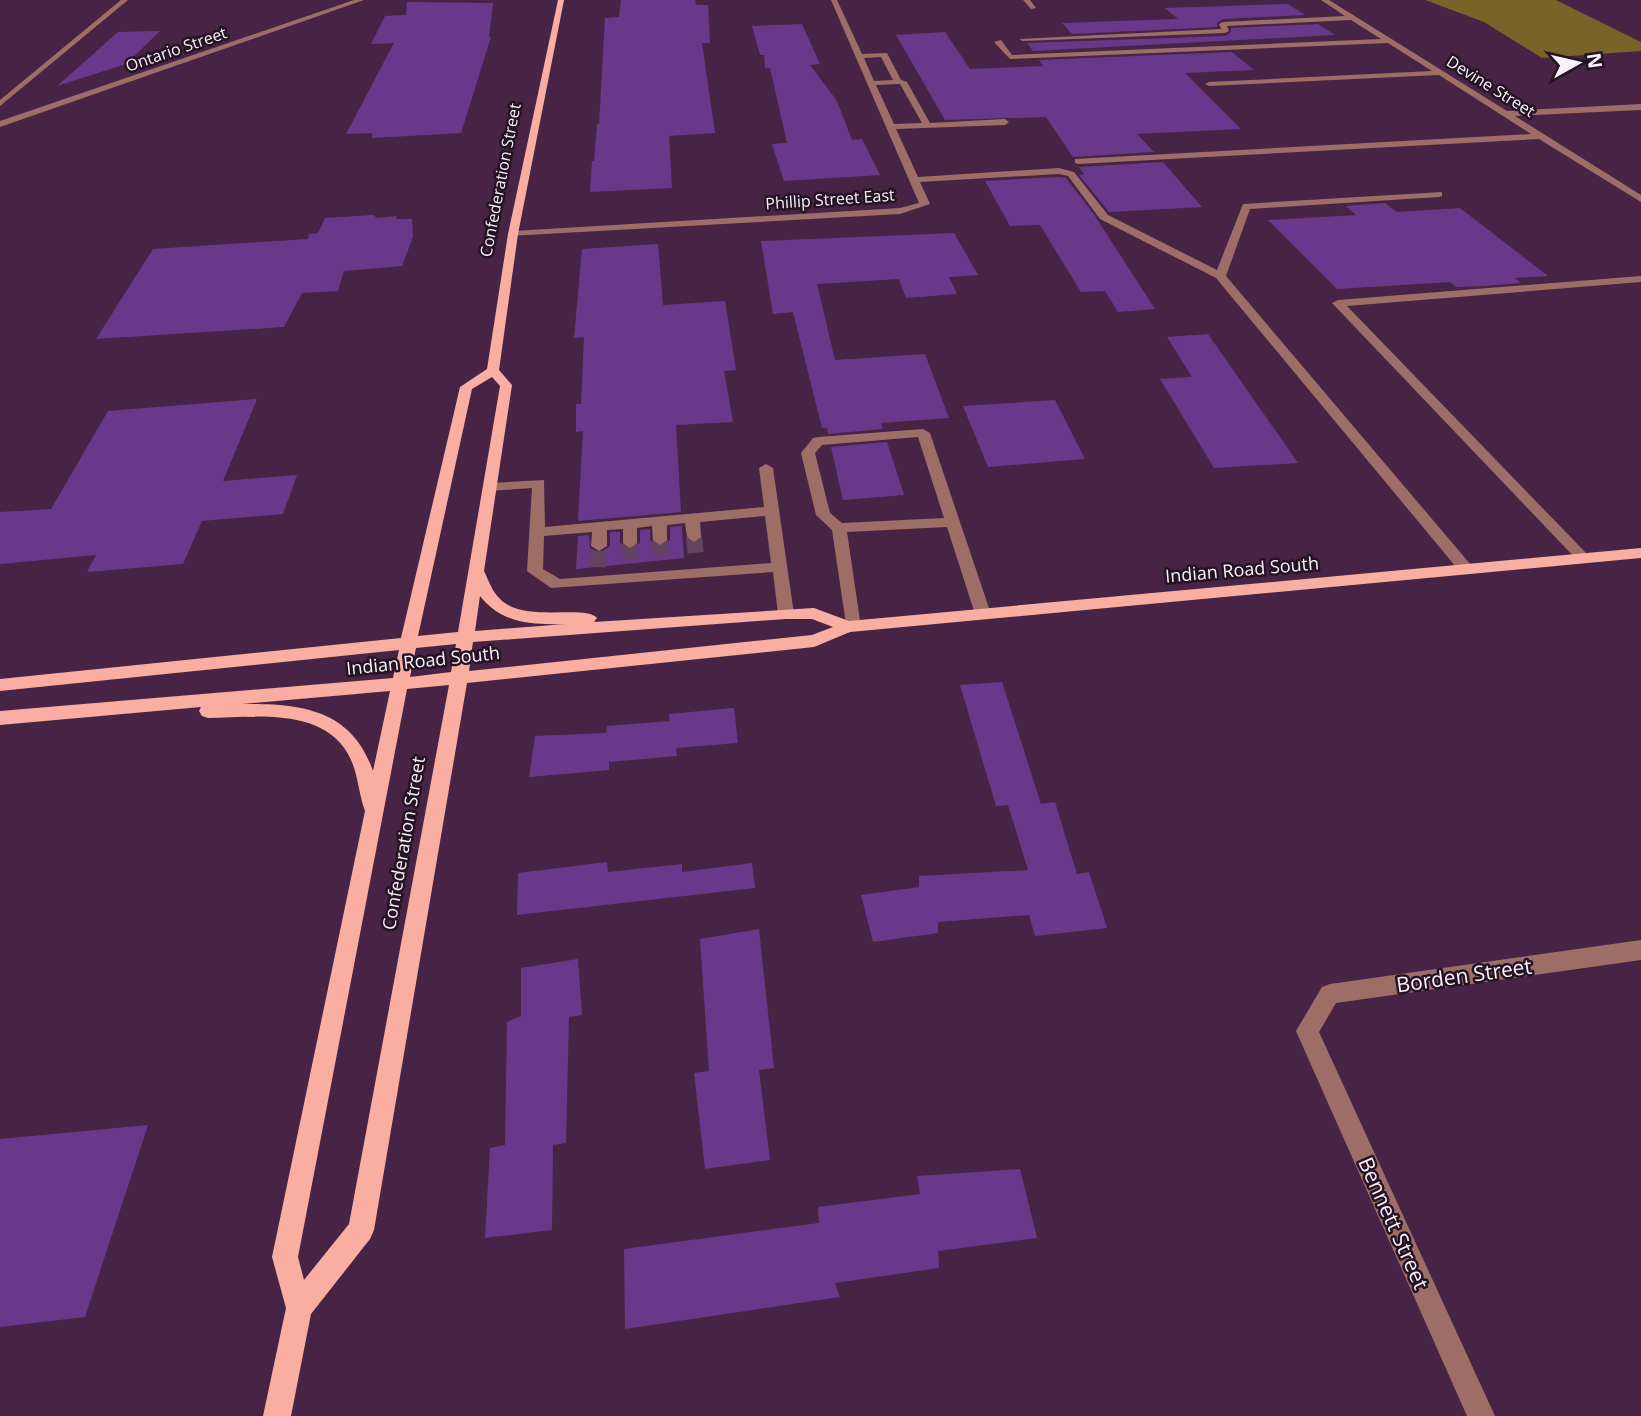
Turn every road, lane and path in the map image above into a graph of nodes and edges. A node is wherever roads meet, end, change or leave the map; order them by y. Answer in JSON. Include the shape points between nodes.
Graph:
{"nodes":[{"id":1,"x":125,"y":0,"type":"edge"},
{"id":2,"x":361,"y":0,"type":"edge"},
{"id":3,"x":561,"y":0,"type":"edge"},
{"id":4,"x":834,"y":0,"type":"edge"},
{"id":5,"x":1026,"y":0,"type":"edge"},
{"id":6,"x":1324,"y":0,"type":"edge"},
{"id":7,"x":1033,"y":8,"type":"dead end"},
{"id":8,"x":1353,"y":18,"type":"junction"},
{"id":9,"x":1023,"y":39,"type":"dead end"},
{"id":10,"x":1389,"y":41,"type":"junction"},
{"id":11,"x":998,"y":42,"type":"dead end"},
{"id":12,"x":859,"y":56,"type":"junction"},
{"id":13,"x":1441,"y":73,"type":"junction"},
{"id":14,"x":898,"y":82,"type":"junction"},
{"id":15,"x":872,"y":83,"type":"junction"},
{"id":16,"x":1209,"y":84,"type":"dead end"},
{"id":17,"x":901,"y":98,"type":"dead end"},
{"id":18,"x":912,"y":98,"type":"junction"},
{"id":19,"x":878,"y":99,"type":"junction"},
{"id":20,"x":890,"y":99,"type":"dead end"},
{"id":21,"x":0,"y":104,"type":"edge"},
{"id":22,"x":1641,"y":107,"type":"edge"},
{"id":23,"x":1507,"y":114,"type":"junction"},
{"id":24,"x":1005,"y":122,"type":"dead end"},
{"id":25,"x":0,"y":124,"type":"edge"},
{"id":26,"x":928,"y":126,"type":"junction"},
{"id":27,"x":891,"y":127,"type":"junction"},
{"id":28,"x":1542,"y":136,"type":"junction"},
{"id":29,"x":1078,"y":161,"type":"dead end"},
{"id":30,"x":914,"y":180,"type":"junction"},
{"id":31,"x":1439,"y":194,"type":"dead end"},
{"id":32,"x":1641,"y":199,"type":"edge"},
{"id":33,"x":513,"y":234,"type":"junction"},
{"id":34,"x":1220,"y":276,"type":"junction"},
{"id":35,"x":1641,"y":279,"type":"edge"},
{"id":36,"x":493,"y":371,"type":"junction"},
{"id":37,"x":766,"y":468,"type":"dead end"},
{"id":38,"x":490,"y":487,"type":"junction"},
{"id":39,"x":772,"y":511,"type":"junction"},
{"id":40,"x":692,"y":518,"type":"junction"},
{"id":41,"x":659,"y":521,"type":"junction"},
{"id":42,"x":954,"y":522,"type":"junction"},
{"id":43,"x":630,"y":524,"type":"junction"},
{"id":44,"x":600,"y":527,"type":"junction"},
{"id":45,"x":839,"y":528,"type":"junction"},
{"id":46,"x":537,"y":532,"type":"junction"},
{"id":47,"x":694,"y":537,"type":"tunnel mouth"},
{"id":48,"x":660,"y":540,"type":"tunnel mouth"},
{"id":49,"x":630,"y":543,"type":"tunnel mouth"},
{"id":50,"x":599,"y":546,"type":"tunnel mouth"},
{"id":51,"x":1641,"y":553,"type":"edge"},
{"id":52,"x":1583,"y":558,"type":"junction"},
{"id":53,"x":779,"y":567,"type":"junction"},
{"id":54,"x":477,"y":568,"type":"junction"},
{"id":55,"x":1466,"y":569,"type":"junction"},
{"id":56,"x":786,"y":614,"type":"junction"},
{"id":57,"x":983,"y":614,"type":"junction"},
{"id":58,"x":729,"y":619,"type":"junction"},
{"id":59,"x":850,"y":627,"type":"junction"},
{"id":60,"x":464,"y":637,"type":"junction"},
{"id":61,"x":408,"y":643,"type":"junction"},
{"id":62,"x":459,"y":678,"type":"junction"},
{"id":63,"x":400,"y":684,"type":"junction"},
{"id":64,"x":0,"y":685,"type":"edge"},
{"id":65,"x":81,"y":711,"type":"junction"},
{"id":66,"x":0,"y":718,"type":"edge"},
{"id":67,"x":374,"y":815,"type":"junction"},
{"id":68,"x":1641,"y":950,"type":"edge"},
{"id":69,"x":1307,"y":1031,"type":"joint"},
{"id":70,"x":299,"y":1308,"type":"junction"},
{"id":71,"x":277,"y":1416,"type":"edge"},
{"id":72,"x":1481,"y":1416,"type":"edge"}],
"edges":[{"from":1,"to":21,"type":"street"},
{"from":2,"to":25,"type":"street","name":"Ontario Street"},
{"from":3,"to":33,"type":"main road","name":"Confederation Street"},
{"from":4,"to":12,"type":"street","name":"Phillip Street East"},
{"from":5,"to":7,"type":"street"},
{"from":6,"to":8,"type":"street","name":"Devine Street"},
{"from":8,"to":9,"type":"street","via":[[1223,24],[1225,31]]},
{"from":8,"to":10,"type":"street","name":"Devine Street"},
{"from":10,"to":11,"type":"street","via":[[1010,57]]},
{"from":10,"to":13,"type":"street","name":"Devine Street"},
{"from":12,"to":14,"type":"street","via":[[884,55]]},
{"from":12,"to":15,"type":"street","name":"Phillip Street East"},
{"from":13,"to":16,"type":"street"},
{"from":13,"to":23,"type":"street","name":"Devine Street"},
{"from":14,"to":15,"type":"street"},
{"from":14,"to":18,"type":"street","via":[[903,82]]},
{"from":15,"to":19,"type":"street","name":"Phillip Street East"},
{"from":17,"to":18,"type":"street"},
{"from":18,"to":26,"type":"street"},
{"from":19,"to":20,"type":"street"},
{"from":19,"to":27,"type":"street","name":"Phillip Street East"},
{"from":22,"to":23,"type":"street"},
{"from":23,"to":28,"type":"street","name":"Devine Street"},
{"from":24,"to":26,"type":"street"},
{"from":26,"to":27,"type":"street"},
{"from":27,"to":30,"type":"street","name":"Phillip Street East"},
{"from":28,"to":29,"type":"street"},
{"from":28,"to":32,"type":"street","name":"Devine Street"},
{"from":30,"to":33,"type":"street","name":"Phillip Street East","via":[[925,204],[900,211]]},
{"from":30,"to":34,"type":"street","via":[[1070,174],[1104,217]]},
{"from":31,"to":34,"type":"street","via":[[1246,206]]},
{"from":33,"to":36,"type":"main road","name":"Confederation Street"},
{"from":34,"to":55,"type":"street"},
{"from":35,"to":52,"type":"street","via":[[1338,303]]},
{"from":36,"to":38,"type":"main road","name":"Confederation Street","via":[[506,385]]},
{"from":36,"to":61,"type":"main road","name":"Confederation Street","via":[[466,387]]},
{"from":37,"to":39,"type":"street"},
{"from":38,"to":46,"type":"street","via":[[540,483]]},
{"from":38,"to":54,"type":"main road","name":"Confederation Street"},
{"from":39,"to":40,"type":"street"},
{"from":39,"to":53,"type":"street"},
{"from":40,"to":41,"type":"street"},
{"from":40,"to":47,"type":"street"},
{"from":41,"to":43,"type":"street"},
{"from":41,"to":48,"type":"street"},
{"from":42,"to":45,"type":"street"},
{"from":42,"to":45,"type":"street","via":[[923,433],[818,441],[808,453],[823,515]]},
{"from":42,"to":57,"type":"street"},
{"from":43,"to":44,"type":"street"},
{"from":43,"to":49,"type":"street"},
{"from":44,"to":46,"type":"street"},
{"from":44,"to":50,"type":"street"},
{"from":45,"to":59,"type":"street"},
{"from":46,"to":53,"type":"street","via":[[536,571],[558,584],[598,574],[697,565]]},
{"from":51,"to":52,"type":"main road","name":"Indian Road South"},
{"from":52,"to":55,"type":"main road","name":"Indian Road South"},
{"from":53,"to":56,"type":"street"},
{"from":54,"to":58,"type":"main road","via":[[488,599],[519,616]]},
{"from":54,"to":60,"type":"main road","name":"Confederation Street"},
{"from":55,"to":57,"type":"main road","name":"Indian Road South"},
{"from":56,"to":58,"type":"main road","name":"Indian Road South"},
{"from":56,"to":59,"type":"main road","name":"Indian Road South","via":[[814,612]]},
{"from":57,"to":59,"type":"main road","name":"Indian Road South"},
{"from":58,"to":60,"type":"main road","name":"Indian Road South"},
{"from":59,"to":62,"type":"main road","name":"Indian Road South","via":[[814,641]]},
{"from":60,"to":61,"type":"main road","name":"Indian Road South"},
{"from":60,"to":62,"type":"main road","name":"Confederation Street"},
{"from":61,"to":63,"type":"main road","name":"Confederation Street"},
{"from":61,"to":64,"type":"main road","name":"Indian Road South"},
{"from":62,"to":63,"type":"main road","name":"Indian Road South"},
{"from":62,"to":70,"type":"main road","name":"Confederation Street","via":[[361,1230]]},
{"from":63,"to":65,"type":"main road","name":"Indian Road South"},
{"from":63,"to":67,"type":"main road","name":"Confederation Street"},
{"from":65,"to":66,"type":"main road","name":"Indian Road South"},
{"from":65,"to":67,"type":"main road","via":[[308,716],[341,732],[351,743],[365,769]]},
{"from":67,"to":70,"type":"main road","name":"Confederation Street","via":[[285,1257]]},
{"from":68,"to":69,"type":"street","name":"Borden Street","via":[[1330,994]]},
{"from":69,"to":72,"type":"street","name":"Bennett Street"},
{"from":70,"to":71,"type":"main road","name":"Confederation Street"}]}
